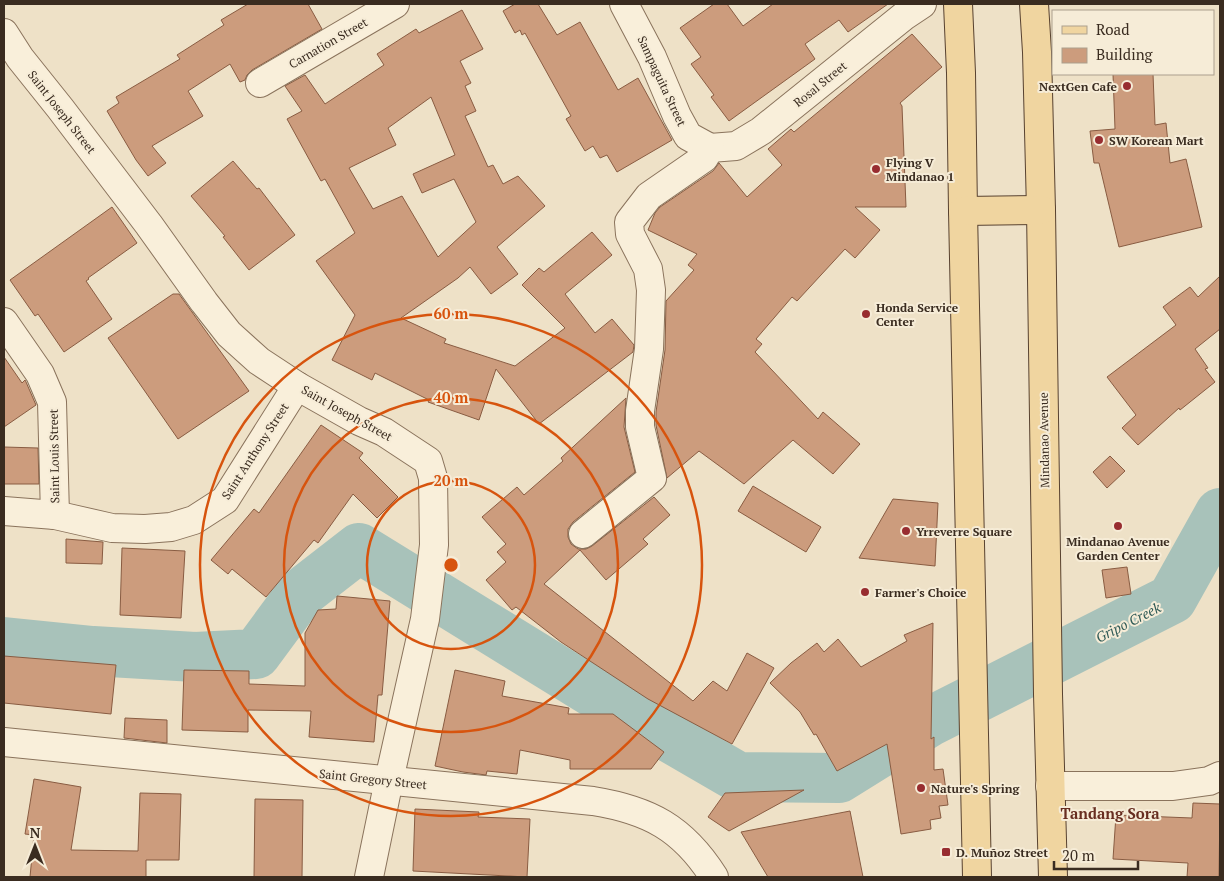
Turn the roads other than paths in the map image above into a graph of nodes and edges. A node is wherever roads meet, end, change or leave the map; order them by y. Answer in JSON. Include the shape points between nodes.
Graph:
{"nodes":[{"id":1,"x":395,"y":4,"type":"edge"},
{"id":2,"x":624,"y":4,"type":"edge"},
{"id":3,"x":922,"y":4,"type":"edge"},
{"id":4,"x":958,"y":4,"type":"edge"},
{"id":5,"x":1034,"y":4,"type":"edge"},
{"id":6,"x":4,"y":33,"type":"edge"},
{"id":7,"x":260,"y":83,"type":"dead end"},
{"id":8,"x":710,"y":148,"type":"junction"},
{"id":9,"x":1041,"y":210,"type":"junction"},
{"id":10,"x":963,"y":211,"type":"junction"},
{"id":11,"x":4,"y":322,"type":"edge"},
{"id":12,"x":297,"y":386,"type":"junction"},
{"id":13,"x":4,"y":511,"type":"edge"},
{"id":14,"x":55,"y":515,"type":"junction"},
{"id":15,"x":583,"y":534,"type":"dead end"},
{"id":16,"x":4,"y":742,"type":"edge"},
{"id":17,"x":1220,"y":776,"type":"edge"},
{"id":18,"x":389,"y":780,"type":"junction"},
{"id":19,"x":1050,"y":786,"type":"junction"},
{"id":20,"x":369,"y":877,"type":"edge"},
{"id":21,"x":714,"y":877,"type":"edge"},
{"id":22,"x":977,"y":877,"type":"edge"},
{"id":23,"x":1053,"y":877,"type":"edge"}],
"edges":[{"from":1,"to":7,"type":"street","name":"Carnation Street"},
{"from":2,"to":8,"type":"street","name":"Sampaguita Street","via":[[652,57],[676,116],[688,136]]},
{"from":3,"to":8,"type":"street","name":"Rosal Street","via":[[761,131],[736,146]]},
{"from":4,"to":10,"type":"main road"},
{"from":5,"to":9,"type":"main road","name":"Mindanao Avenue"},
{"from":6,"to":12,"type":"street","name":"Saint Joseph Street","via":[[229,334],[259,361]]},
{"from":8,"to":15,"type":"street","via":[[704,158],[649,196],[629,222],[630,234],[648,269],[651,290],[650,349],[640,427],[652,478]]},
{"from":9,"to":10,"type":"main road"},
{"from":9,"to":19,"type":"main road","name":"Mindanao Avenue"},
{"from":10,"to":22,"type":"main road"},
{"from":11,"to":14,"type":"street","name":"Saint Louis Street","via":[[40,374],[52,402]]},
{"from":12,"to":14,"type":"street","name":"Saint Anthony Street","via":[[225,500],[194,520],[171,527],[112,528]]},
{"from":12,"to":18,"type":"street","name":"Saint Joseph Street","via":[[384,432],[428,461],[434,478],[434,546],[425,619]]},
{"from":13,"to":14,"type":"street","name":"Saint Anthony Street"},
{"from":16,"to":18,"type":"street","name":"Saint Gregory Street"},
{"from":17,"to":19,"type":"street","via":[[1173,786]]},
{"from":18,"to":20,"type":"street","name":"Saint Joseph Street"},
{"from":18,"to":21,"type":"street","name":"Saint Gregory Street","via":[[617,805],[667,826],[690,844]]},
{"from":19,"to":23,"type":"main road","name":"Mindanao Avenue"}]}
